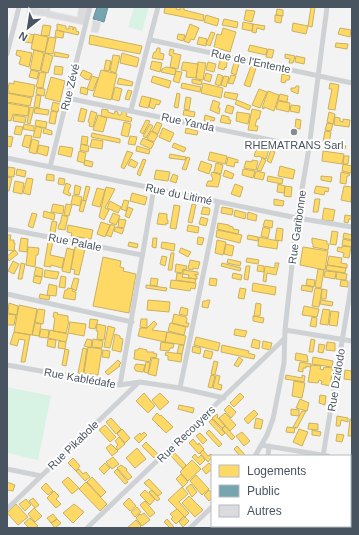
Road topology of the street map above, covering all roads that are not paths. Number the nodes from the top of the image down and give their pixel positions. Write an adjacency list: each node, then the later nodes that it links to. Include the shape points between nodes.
1 (19, 7): 6 (street)
2 (90, 7): 9 (street, Rue Zévé)
3 (158, 7): 5 (street)
4 (327, 7): 7 (street, Rue Garibonne)
5 (150, 40): 7 (street, Rue de l'Entente); 10 (street)
6 (7, 54)
7 (318, 76): 8 (street, Rue de l'Entente); 11 (street, Rue Garibonne)
8 (352, 82)
9 (67, 98): 10 (street, Rue Yanda); 13 (street, Rue Zévé)
10 (131, 110): 11 (street, Rue Yanda)
11 (309, 148): 16 (street, Rue Garibonne)
12 (7, 158): 13 (street, Rue du Litimé)
13 (50, 167): 14 (street, Rue du Litimé)
14 (154, 188): 15 (street, Rue du Litimé); 19 (street)
15 (218, 202): 16 (street, Rue du Litimé); 30 (street)
16 (297, 218): 17 (street, Rue du Litimé); 23 (street, Rue Garibonne)
17 (352, 227)
18 (7, 229): 19 (street, Rue Palale)
19 (142, 255): 22 (street)
20 (352, 281): 25 (street, Rue Dzidodo)
21 (7, 294): 22 (street)
22 (132, 322): 29 (street)
23 (285, 330): 24 (street, Rue Garibonne); 25 (street)
24 (284, 339): 31 (street, Rue Recouyers); 32 (street, Rue Garibonne, via 284,363 273,419)
25 (342, 340): 26 (street); 37 (street, Rue Dzidodo)
26 (352, 341)
27 (7, 365): 29 (street, Rue Kablédafe)
28 (140, 382): 29 (street, Rue Kablédafe); 30 (street, Rue Kablédafe); 39 (street, Rue Pikabole)
29 (120, 385)
30 (180, 388): 31 (street, Rue Kablédafe)
31 (224, 398): 42 (street, Rue Recouyers)
32 (261, 445): 33 (street); 34 (street, Rue Garibonne)
33 (269, 446): 35 (street); 36 (street)
34 (255, 455)
35 (268, 455)
36 (319, 455)
37 (325, 455)
38 (7, 469): 39 (street)
39 (41, 476): 41 (street, Rue Pikabole)
40 (211, 508): 43 (street)
41 (7, 509)
42 (87, 528)
43 (190, 528)

